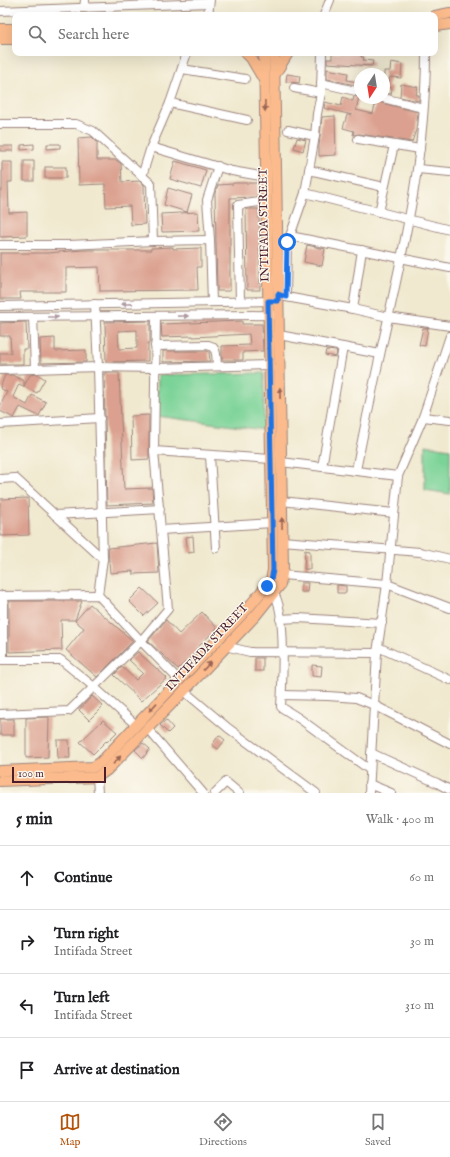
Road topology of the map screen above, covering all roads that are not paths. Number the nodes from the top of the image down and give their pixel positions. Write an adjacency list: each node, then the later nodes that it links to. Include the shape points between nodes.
1 (330, 0): 6 (street)
2 (210, 2): 3 (street); 5 (street)
3 (81, 8): 4 (street)
4 (0, 11)
5 (208, 12)
6 (325, 12)
7 (450, 13): 8 (main road)
8 (438, 15)
9 (0, 29): 10 (main road)
10 (12, 29)
11 (0, 39): 12 (main road)
12 (12, 39)
13 (186, 56): 20 (street)
14 (248, 56): 23 (main road)
15 (264, 56): 23 (main road, INTIFADA STREET)
16 (274, 56): 21 (main road, INTIFADA STREET)
17 (286, 56): 21 (main road)
18 (322, 56): 24 (street)
19 (426, 56): 30 (street)
20 (182, 69): 22 (street); 29 (street)
21 (275, 74): 58 (main road, INTIFADA STREET)
22 (245, 79)
23 (264, 80): 44 (main road, INTIFADA STREET, one-way to 44)
24 (322, 83): 26 (street); 27 (street)
25 (294, 88): 27 (street)
26 (354, 91)
27 (321, 93): 34 (street)
28 (390, 100): 30 (street)
29 (170, 103): 31 (street); 37 (street)
30 (423, 108): 38 (street)
31 (246, 120)
32 (0, 124): 43 (street, via 76,124 93,131)
33 (288, 130): 34 (street)
34 (315, 136): 41 (street)
35 (358, 139): 36 (street)
36 (394, 145): 38 (street); 45 (street)
37 (151, 147): 39 (street); 43 (street)
38 (420, 149): 40 (street)
39 (218, 166): 44 (street); 52 (street, via 207,200)
40 (418, 169): 42 (street); 49 (street)
41 (309, 170): 45 (street); 46 (street)
42 (450, 172)
43 (142, 176): 53 (street, via 151,184)
44 (266, 177): 47 (main road, INTIFADA STREET)
45 (384, 187): 48 (street)
46 (305, 193): 48 (street); 51 (street)
47 (266, 201): 58 (main road, INTIFADA STREET); 59 (street, via 238,205)
48 (379, 212): 49 (street)
49 (409, 220): 50 (street); 56 (street)
50 (450, 230)
51 (290, 236): 55 (street); 58 (street)
52 (210, 240): 53 (street); 60 (street)
53 (153, 241): 54 (street)
54 (0, 245)
55 (362, 250): 56 (street); 63 (street)
56 (401, 258): 57 (street); 69 (street)
57 (450, 268)
58 (277, 298): 59 (street); 63 (street); 64 (main road, INTIFADA STREET)
59 (240, 301): 60 (street)
60 (212, 302): 61 (street, one-way to 61)
61 (95, 304): 62 (street); 65 (street)
62 (0, 306)
63 (353, 309): 69 (street)
64 (273, 315): 66 (street, one-way to 64); 71 (main road, INTIFADA STREET); 76 (main road, INTIFADA STREET)
65 (96, 316): 66 (street); 68 (street, one-way to 65); 78 (street)
66 (156, 316): 73 (street)
67 (0, 317): 68 (street)
68 (33, 317): 79 (street)
69 (388, 318): 70 (street); 75 (street)
70 (450, 326)
71 (279, 335): 74 (street); 88 (main road, INTIFADA STREET, one-way to 71)
72 (450, 336): 82 (street)
73 (156, 346): 77 (street, via 213,346); 80 (street)
74 (343, 347): 75 (street); 89 (street)
75 (380, 354): 90 (street)
76 (269, 365): 77 (street); 88 (main road, INTIFADA STREET)
77 (217, 366): 80 (street)
78 (98, 367): 79 (street); 80 (street); 83 (street)
79 (35, 368): 81 (street)
80 (155, 368): 86 (street)
81 (0, 370)
82 (423, 416): 84 (street); 91 (street)
83 (100, 418): 85 (street); 95 (street)
84 (450, 420)
85 (0, 424)
86 (154, 451): 87 (street); 94 (street)
87 (210, 456): 88 (street); 99 (street)
88 (276, 461): 89 (street); 93 (main road, INTIFADA STREET); 98 (main road, INTIFADA STREET)
89 (322, 467): 90 (street)
90 (356, 470): 91 (street)
91 (398, 476): 96 (street)
92 (0, 479): 97 (street, via 15,478)
93 (281, 501): 96 (street); 101 (main road, INTIFADA STREET, one-way to 93)
94 (160, 509): 95 (street); 100 (street)
95 (102, 512): 97 (street); 104 (street)
96 (394, 513): 103 (street)
97 (55, 515): 104 (street)
98 (272, 523): 99 (street); 106 (main road, INTIFADA STREET)
99 (214, 527): 100 (street); 102 (street)
100 (162, 530): 114 (street, via 168,609)
101 (282, 541): 103 (street); 106 (main road, INTIFADA STREET)
102 (216, 548)
103 (390, 550): 105 (street, via 420,552); 107 (street)
104 (103, 559): 109 (street)
105 (450, 559)
106 (279, 570): 107 (street); 108 (main road, INTIFADA STREET, via 271,580)
107 (387, 584): 111 (street); 113 (street)
108 (271, 590): 112 (street, via 279,607); 115 (main road, INTIFADA STREET); 119 (main road, INTIFADA STREET, via 248,608)
109 (98, 595): 110 (street); 114 (street)
110 (1, 596): 118 (street)
111 (450, 608)
112 (280, 619): 113 (street); 117 (street)
113 (382, 623): 116 (street)
114 (141, 641): 119 (street); 121 (street)
115 (226, 646): 117 (street, via 250,652); 122 (main road, INTIFADA STREET, one-way to 115)
116 (378, 650): 117 (street); 120 (street); 124 (street)
117 (284, 652): 123 (street)
118 (1, 660): 121 (street, via 61,660)
119 (179, 680): 126 (main road, INTIFADA STREET, one-way to 126)
120 (450, 680)
121 (94, 687): 125 (street, via 69,711); 126 (street)
122 (184, 691): 127 (main road, INTIFADA STREET); 140 (street, via 228,728)
123 (282, 695): 124 (street, via 356,698); 130 (street, via 282,707)
124 (374, 705): 128 (street); 129 (street)
125 (0, 714)
126 (136, 725): 131 (main road, INTIFADA STREET, via 94,767)
127 (147, 728): 132 (main road, INTIFADA STREET, one-way to 127); 137 (street)
128 (450, 744)
129 (371, 753): 130 (street); 135 (street)
130 (370, 770): 134 (street)
131 (0, 771)
132 (97, 777): 133 (main road); 136 (street)
133 (0, 781)
134 (369, 784): 141 (street); 142 (street)
135 (450, 790)
136 (98, 793)
137 (203, 793)
138 (215, 793): 139 (street, via 226,782)
139 (239, 793)
140 (316, 793)
141 (369, 793)
142 (391, 793)

